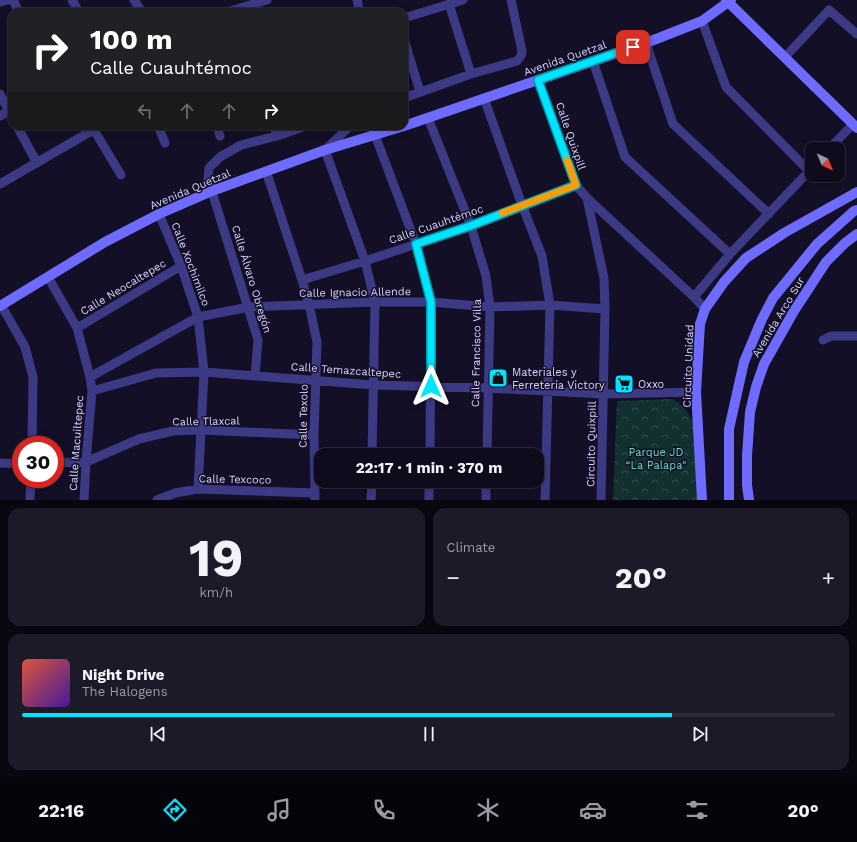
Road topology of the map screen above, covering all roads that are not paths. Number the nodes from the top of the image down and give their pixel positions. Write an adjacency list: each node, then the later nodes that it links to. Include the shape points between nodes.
1 (8, 0): 7 (street)
2 (267, 0): 9 (street)
3 (463, 0): 8 (street)
4 (511, 0): 17 (street, via 521,56 517,61)
5 (741, 0): 6 (street)
6 (729, 1): 11 (street, Avenida Quetzal); 15 (street)
7 (0, 2)
8 (449, 4): 10 (street); 17 (street)
9 (240, 8)
10 (408, 17)
11 (702, 21): 13 (street, Avenida Quetzal); 43 (street, via 726,87)
12 (857, 34): 15 (street, via 829,10)
13 (646, 43): 16 (street, Avenida Quetzal); 55 (street, via 673,124)
14 (408, 52): 19 (street)
15 (786, 57): 26 (street)
16 (593, 61): 18 (street, Avenida Quetzal); 59 (street, via 625,157)
17 (471, 74): 19 (street)
18 (538, 80): 22 (street, Avenida Quetzal); 48 (street, Calle Quixpill)
19 (420, 92): 21 (street)
20 (0, 94): 23 (street)
21 (408, 96)
22 (484, 98): 24 (street, Avenida Quetzal); 52 (street)
23 (8, 107)
24 (428, 118): 25 (street, Avenida Quetzal); 56 (street, Calle Francisco Villa)
25 (408, 125)
26 (855, 126): 39 (street)
27 (19, 130): 42 (street)
28 (94, 130): 42 (street)
29 (98, 130): 45 (street)
30 (160, 130): 40 (street)
31 (218, 130): 37 (street)
32 (275, 130): 38 (street)
33 (294, 130): 38 (street)
34 (346, 130): 41 (street)
35 (391, 130): 36 (street, Avenida Quetzal)
36 (375, 135): 41 (street, Avenida Quetzal); 58 (street)
37 (220, 136)
38 (277, 136): 49 (street, Calle Álvaro Obregón, via 241,145 220,157 209,168 208,179)
39 (837, 142)
40 (165, 143)
41 (324, 150): 44 (street, Avenida Quetzal); 60 (street)
42 (37, 163): 47 (street)
43 (805, 165)
44 (266, 172): 49 (street, Avenida Quetzal); 63 (street, Calle Texolo)
45 (120, 175)
46 (805, 175): 55 (street)
47 (0, 184)
48 (576, 185): 51 (street, Calle Quixpill); 52 (street, Calle Cuauhtémoc)
49 (212, 191): 54 (street, Avenida Quetzal); 70 (street, Calle Álvaro Obregón)
50 (857, 192): 72 (street, Circuito Unidad, via 784,233 746,258 724,282)
51 (587, 198): 64 (street, Calle Quixpill); 73 (street, Circuito Quixpill, via 604,278)
52 (522, 205): 56 (street, Calle Cuauhtémoc); 68 (street, via 542,256)
53 (857, 210): 114 (street, Avenida Arco Sur, via 817,244 773,298 762,319 744,362 729,429)
54 (159, 214): 61 (street, Calle Xochimilco); 62 (street, Avenida Quetzal, via 105,242)
55 (768, 214): 59 (street)
56 (470, 226): 58 (street, Calle Cuauhtémoc); 71 (street, Calle Francisco Villa, via 486,276)
57 (857, 234): 115 (street, Avenida Arco Sur, via 826,262 764,364 750,412 747,456)
58 (416, 244): 60 (street, Calle Cuauhtémoc); 66 (street)
59 (730, 254): 64 (street)
60 (365, 261): 63 (street, Calle Cuauhtémoc); 65 (street)
61 (181, 266): 74 (street, Calle Xochimilco); 75 (street, Calle Neocaltepec)
62 (48, 277): 69 (street, Avenida Quetzal); 75 (street, Calle Macuiltepec)
63 (302, 280): 67 (street, Calle Texolo)
64 (694, 297): 72 (street, Calle Quixpill)
65 (374, 302): 66 (street, Calle Ignacio Allende); 67 (street, Calle Ignacio Allende); 82 (street)
66 (431, 302): 71 (street, Calle Ignacio Allende); 83 (street)
67 (309, 304): 70 (street, Calle Ignacio Allende); 81 (street, Calle Texolo, via 317,342)
68 (550, 305): 71 (street, Calle Ignacio Allende); 73 (street, Calle Ignacio Allende); 86 (street)
69 (0, 306): 91 (street, via 25,347 33,377)
70 (249, 307): 74 (street); 79 (street, Calle Álvaro Obregón, via 258,340)
71 (490, 307): 84 (street, Calle Francisco Villa)
72 (705, 309): 87 (street, Circuito Unidad, via 700,324)
73 (605, 310): 88 (street, Circuito Quixpill)
74 (198, 317): 78 (street, Calle Xochimilco); 80 (street)
75 (76, 328): 80 (street, Calle Macuiltepec)
76 (857, 336): 77 (street, via 831,336)
77 (823, 340)
78 (204, 372): 79 (street, Calle Temazcaltepec); 85 (street, Calle Temazcaltepec, via 156,373); 89 (street, Calle Xochimilco)
79 (255, 376): 81 (street, Calle Temazcaltepec)
80 (90, 377): 85 (street, Calle Macuiltepec)
81 (315, 380): 82 (street, Calle Temazcaltepec); 90 (street, Calle Texolo)
82 (374, 386): 83 (street, Calle Temazcaltepec); 92 (street)
83 (431, 386): 84 (street, Calle Temazcaltepec); 93 (street)
84 (488, 388): 86 (street, Calle Temazcaltepec); 94 (street, Calle Francisco Villa)
85 (92, 391): 95 (street, Calle Macuiltepec)
86 (547, 392): 88 (street, Calle Temazcaltepec); 111 (street)
87 (696, 392): 88 (street, Calle Temazcaltepec); 113 (street, Circuito Unidad)
88 (604, 394): 112 (street, Circuito Quixpill)
89 (201, 430): 90 (street, Calle Tlaxcal); 95 (street, Calle Tlaxcal, via 173,431 139,439); 103 (street, Calle Xochimilco)
90 (314, 435): 104 (street, Calle Texolo)
91 (32, 436)
92 (372, 448)
93 (430, 448)
94 (487, 448)
95 (86, 462): 97 (street, Calle Tlaxcal); 106 (street, Calle Macuiltepec)
96 (0, 463): 98 (street)
97 (64, 463)
98 (12, 464)
99 (31, 488): 105 (street)
100 (372, 488): 108 (street)
101 (429, 488): 109 (street)
102 (486, 488): 110 (street)
103 (198, 489): 104 (street, Calle Texcoco); 107 (street, Calle Texcoco, via 175,493)
104 (315, 496)
105 (30, 500)
106 (84, 500)
107 (157, 500)
108 (372, 500)
109 (429, 500)
110 (486, 500)
111 (545, 500)
112 (601, 500)
113 (702, 500)
114 (729, 500)
115 (749, 500)

